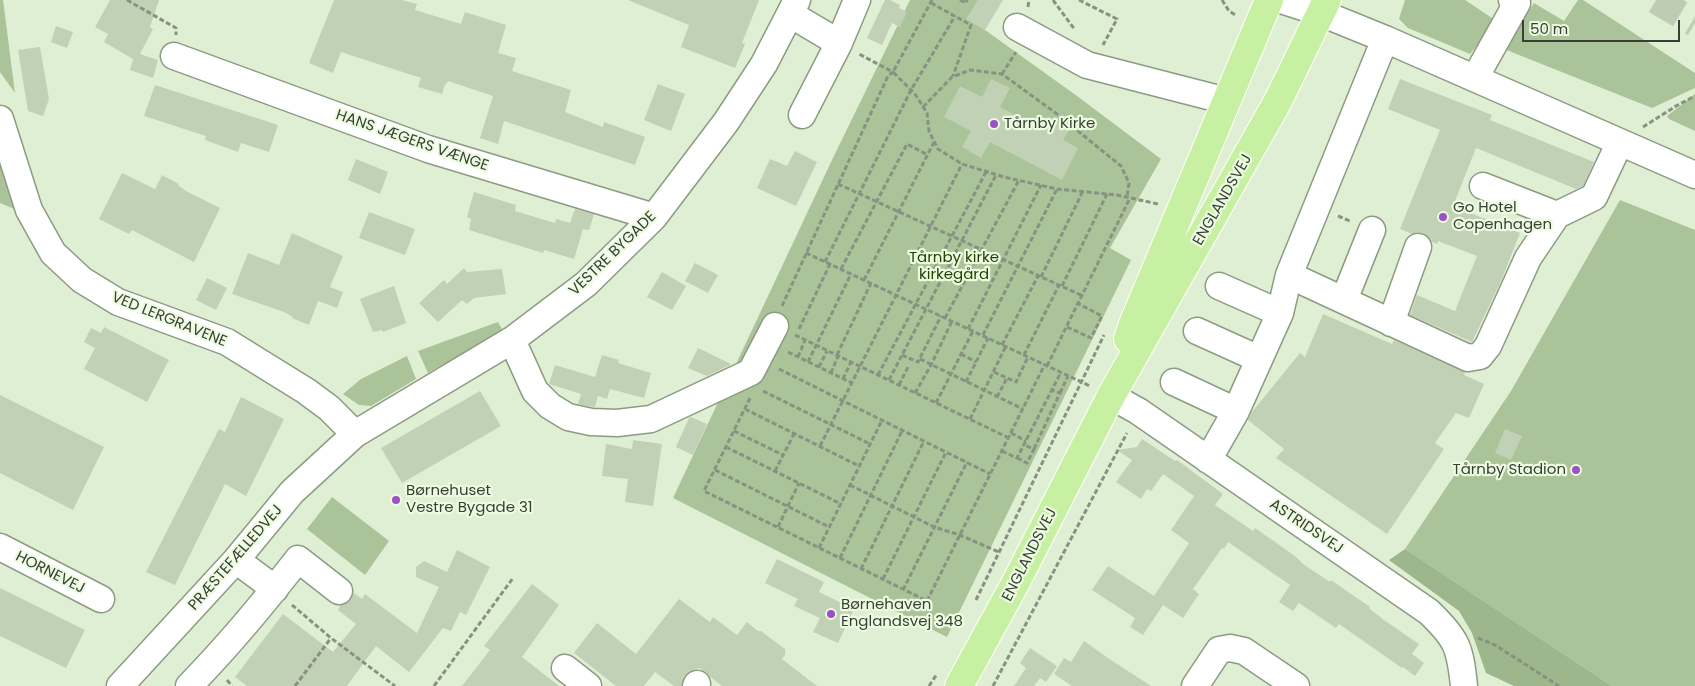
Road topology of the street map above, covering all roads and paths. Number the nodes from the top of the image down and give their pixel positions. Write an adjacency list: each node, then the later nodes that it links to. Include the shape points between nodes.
1 (127, 0): 18 (path, via 176,28)
2 (857, 0): 17 (street)
3 (960, 0): 4 (path, via 966,3)
4 (967, 0)
5 (1080, 0): 19 (path, via 1117,20 1095,60)
6 (1222, 0): 14 (path, via 1229,11)
7 (1269, 0): 25 (main road, ENGLANDSVEJ)
8 (1281, 0): 12 (street)
9 (1512, 0): 22 (street, via 1517,3)
10 (931, 1): 13 (path); 20 (path)
11 (794, 7): 17 (street); 49 (street, VESTRE BYGADE, via 764,64 716,138)
12 (1324, 7): 16 (street); 130 (main road, ENGLANDSVEJ, via 1278,101)
13 (955, 16): 21 (path, via 971,25); 23 (path)
14 (1240, 18)
15 (1018, 27): 19 (street, via 1087,65)
16 (1385, 39): 22 (street); 63 (street)
17 (839, 43): 20 (path); 27 (street)
18 (174, 56): 49 (street, HANS JÆGERS VÆNGE, via 428,148)
19 (1101, 69): 25 (street)
20 (893, 72): 23 (path); 37 (path, via 888,76)
21 (952, 77): 26 (path); 44 (path, via 970,70 1002,74 1121,166 1129,183)
22 (1474, 78): 30 (street)
23 (912, 90): 26 (path); 42 (path)
24 (1695, 96): 30 (path)
25 (1227, 100): 46 (main road, ENGLANDSVEJ)
26 (923, 107): 29 (path)
27 (802, 115)
28 (0, 119): 143 (street, VED LERGRAVENE, via 29,210 53,253 82,280 118,302 227,342 322,402)
29 (934, 142): 31 (path); 32 (path, via 938,149)
30 (1620, 142): 35 (street); 48 (street, via 1594,197)
31 (928, 155): 45 (path, via 907,144); 47 (path)
32 (962, 164): 33 (path); 50 (path)
33 (986, 172): 34 (path); 52 (path)
34 (996, 175): 36 (path); 53 (path)
35 (1695, 175)
36 (1019, 180): 38 (path); 55 (path)
37 (838, 184): 42 (path); 56 (path)
38 (1041, 185): 40 (path); 57 (path)
39 (1483, 186): 48 (street)
40 (1057, 189): 41 (path); 60 (path)
41 (1082, 193): 43 (path); 64 (path)
42 (860, 194): 45 (path); 58 (path)
43 (1107, 194): 44 (path); 67 (path)
44 (1129, 198): 46 (path); 70 (path)
45 (877, 202): 47 (path); 61 (path)
46 (1180, 211): 130 (main road, ENGLANDSVEJ, via 1133,324)
47 (899, 212): 50 (path); 65 (path)
48 (1557, 215): 78 (street, via 1528,258 1488,346 1480,356 1468,358)
49 (654, 217): 87 (street, VESTRE BYGADE, via 586,284)
50 (931, 226): 52 (path); 69 (path)
51 (1372, 230): 71 (street)
52 (952, 236): 53 (path); 72 (path)
53 (962, 241): 55 (path); 74 (path)
54 (1418, 248): 78 (street)
55 (982, 250): 57 (path); 76 (path)
56 (806, 253): 58 (path); 85 (path, via 783,302)
57 (1004, 260): 60 (path); 81 (path)
58 (825, 262): 59 (path)
59 (830, 264): 61 (path); 85 (path)
60 (1017, 266): 64 (path); 84 (path)
61 (841, 269): 62 (path)
62 (851, 274): 65 (path); 89 (path)
63 (1289, 275): 71 (street); 75 (street)
64 (1040, 276): 67 (path); 90 (path)
65 (864, 280): 66 (path)
66 (871, 283): 69 (path); 96 (path)
67 (1060, 286): 70 (path); 95 (path)
68 (1219, 286): 75 (street)
69 (896, 295): 72 (path); 107 (path)
70 (1083, 296): 73 (path)
71 (1344, 300): 78 (street)
72 (916, 304): 74 (path); 113 (path)
73 (1079, 304): 79 (path); 79 (path, via 1102,316 1091,338)
74 (926, 309): 76 (path); 94 (path)
75 (1280, 313): 100 (street)
76 (943, 317): 77 (path); 99 (path)
77 (952, 321): 81 (path); 105 (path)
78 (1391, 323)
79 (1067, 327): 106 (path)
80 (1107, 328): 120 (path)
81 (968, 329): 82 (path)
82 (973, 331): 84 (path); 93 (path)
83 (1197, 331): 100 (street)
84 (983, 336): 86 (path)
85 (785, 337): 87 (street, via 751,372 651,419 617,423 568,417 550,406 535,391); 88 (path); 97 (path)
86 (988, 338): 90 (path); 103 (path)
87 (512, 340): 143 (street, VESTRE BYGADE)
88 (806, 340): 89 (path); 97 (path)
89 (816, 345): 92 (path); 101 (path)
90 (1002, 345): 91 (path)
91 (1006, 346): 95 (path); 110 (path)
92 (827, 350): 96 (path); 108 (path)
93 (961, 354): 103 (path); 114 (path)
94 (902, 355): 99 (path, via 918,362); 118 (path)
95 (1024, 355): 98 (path)
96 (838, 356): 102 (path); 112 (path)
97 (798, 357): 101 (path)
98 (1028, 357): 106 (path); 116 (path, via 1016,382)
99 (920, 358): 105 (path)
100 (1259, 359): 136 (street)
101 (808, 362): 108 (path)
102 (851, 362): 107 (path); 117 (path)
103 (976, 362): 119 (path)
104 (909, 365): 123 (path)
105 (931, 365): 114 (path); 127 (path)
106 (1046, 365): 111 (path); 135 (path)
107 (860, 366): 113 (path); 122 (path)
108 (819, 367): 112 (path)
109 (776, 368): 132 (path)
110 (994, 372): 116 (path); 126 (path)
111 (1061, 372): 115 (path); 125 (path)
112 (831, 373): 117 (path)
113 (878, 375): 118 (path)
114 (951, 375): 119 (path); 133 (path)
115 (1068, 376): 120 (path); 129 (path)
116 (1007, 378): 131 (path)
117 (843, 379): 122 (path)
118 (889, 380): 123 (path)
119 (966, 382): 126 (path)
120 (1081, 382): 130 (path); 175 (path)
121 (1174, 382): 136 (street)
122 (852, 383): 132 (path)
123 (899, 385): 127 (path)
124 (756, 387): 139 (path)
125 (1052, 390): 129 (path); 147 (path)
126 (984, 391): 131 (path); 137 (path)
127 (915, 393): 133 (path)
128 (752, 394): 134 (path)
129 (1060, 394): 151 (path)
130 (1111, 396): 156 (street, ASTRIDSVEJ); 189 (main road, ENGLANDSVEJ, via 1016,582)
131 (997, 397): 135 (path)
132 (843, 401): 138 (path); 139 (path)
133 (936, 403): 137 (path)
134 (745, 409): 140 (path); 144 (path)
135 (1023, 409): 142 (path)
136 (1236, 411): 156 (street)
137 (970, 419): 145 (path)
138 (882, 420): 141 (path); 148 (path)
139 (831, 424): 148 (path); 149 (path)
140 (734, 431): 150 (path); 154 (path)
141 (902, 431): 146 (path); 164 (path)
142 (1011, 433): 145 (path); 147 (path)
143 (355, 434): 177 (street, PRÆSTEFÆLLEDVEJ, via 292,492)
144 (795, 434): 149 (path); 154 (path)
145 (1009, 438): 152 (path)
146 (924, 441): 153 (path); 167 (path)
147 (1025, 443): 151 (path); 155 (path)
148 (870, 444): 158 (path)
149 (820, 446): 158 (path)
150 (726, 447): 159 (path); 160 (path)
151 (1034, 449): 155 (path, via 1027,463)
152 (1002, 451): 155 (path); 161 (path)
153 (946, 452): 157 (path); 168 (path)
154 (783, 454): 160 (path)
155 (1017, 458)
156 (1208, 460): 186 (street, ASTRIDSVEJ, via 1429,612)
157 (967, 462): 161 (path); 171 (path)
158 (860, 466): 163 (path)
159 (715, 470): 166 (path); 169 (path, via 704,491)
160 (775, 471): 162 (path)
161 (990, 474): 172 (path)
162 (799, 483): 165 (path); 166 (path)
163 (850, 485): 164 (path); 165 (path)
164 (870, 496): 167 (path); 176 (path)
165 (840, 504): 170 (path)
166 (788, 506): 169 (path); 170 (path)
167 (892, 506): 168 (path); 178 (path)
168 (914, 517): 171 (path); 180 (path)
169 (778, 527): 174 (path)
170 (829, 527): 174 (path)
171 (934, 527): 172 (path); 182 (path)
172 (960, 535): 175 (path); 182 (path, via 927,602)
173 (0, 547): 184 (street, HORNEVEJ)
174 (819, 548): 176 (path)
175 (999, 552): 185 (path)
176 (840, 558): 178 (path)
177 (236, 560): 181 (street); 190 (street, PRÆSTEFÆLLEDVEJ)
178 (861, 569): 180 (path)
179 (513, 578): 194 (path)
180 (883, 579): 182 (path)
181 (275, 589): 183 (street, via 298,559); 187 (path); 191 (street)
182 (903, 590)
183 (339, 591)
184 (101, 598)
185 (974, 604)
186 (1448, 630): 199 (street, ASTRIDSVEJ, via 1458,647); 200 (path, via 1484,639)
187 (331, 638): 192 (path); 193 (path)
188 (565, 668): 195 (street)
189 (949, 678): 196 (path)
190 (120, 686)
191 (189, 686)
192 (295, 686)
193 (395, 686)
194 (434, 686)
195 (588, 686)
196 (929, 686)
197 (1195, 686): 198 (street, via 1218,650 1230,648 1244,651)
198 (1296, 686)
199 (1464, 686)
200 (1559, 686)

